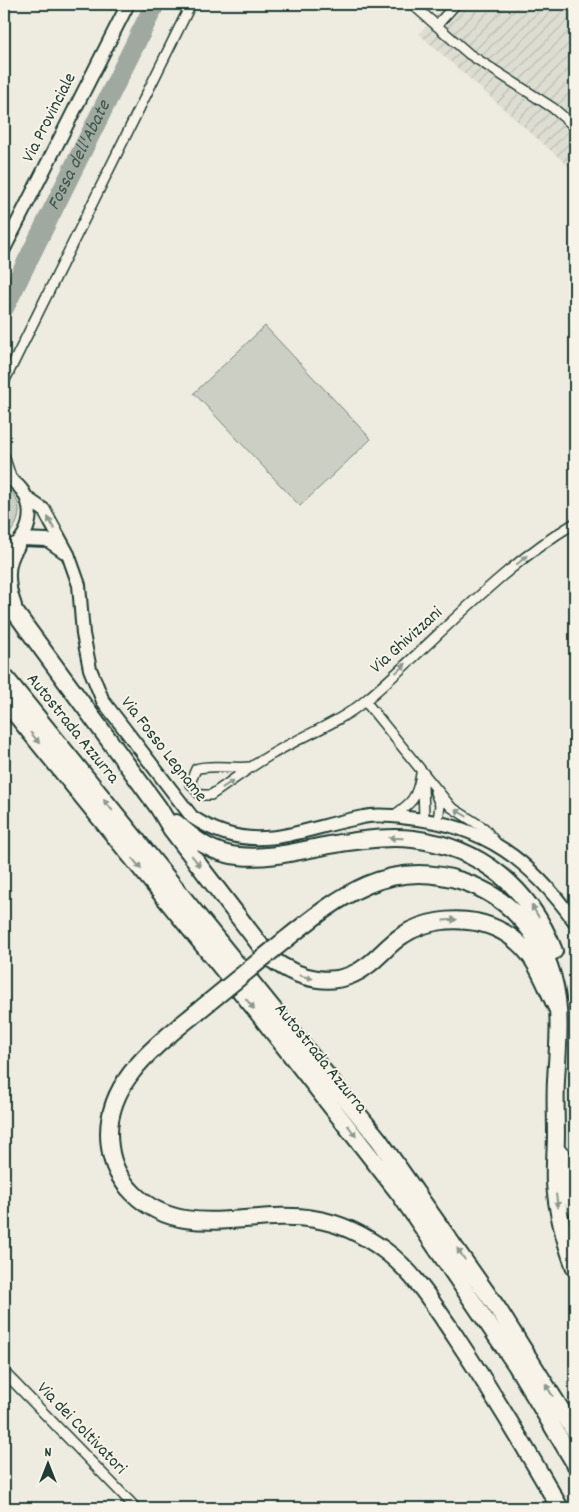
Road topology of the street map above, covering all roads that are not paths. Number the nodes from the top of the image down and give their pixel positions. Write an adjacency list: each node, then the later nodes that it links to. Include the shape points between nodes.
1 (128, 4): 7 (street, Via Provinciale)
2 (191, 4): 8 (street)
3 (412, 4): 5 (street)
4 (456, 4): 5 (street)
5 (437, 25): 6 (street, via 468,54 553,108)
6 (575, 126)
7 (4, 249)
8 (4, 382)
9 (4, 456): 10 (street)
10 (8, 478): 11 (street, Via Fosso Legname, via 21,488)
11 (28, 499): 13 (street, via 30,519); 14 (street, Via Fosso Legname, one-way to 11, via 44,510)
12 (575, 523): 19 (street, Via Ghivizzani, one-way to 12, via 499,579 542,543)
13 (14, 546): 14 (street, via 47,540); 16 (highway, via 9,556 7,590)
14 (68, 554): 23 (street, Via Fosso Legname, via 79,585 90,669 103,701 192,817 210,829 254,840 365,816)
15 (4, 597): 16 (highway)
16 (18, 618): 22 (highway)
17 (4, 676): 34 (highway, Autostrada Azzurra, one-way to 17, via 498,1309 379,1140)
18 (4, 700): 35 (highway, Autostrada Azzurra, one-way to 35, via 255,1009 399,1193 516,1365)
19 (365, 701): 20 (street, Via Ghivizzani, via 334,722); 21 (street)
20 (250, 768): 20 (street, Via Ghivizzani, one-way to 20, via 204,766 196,769 190,782 200,795 210,795)
21 (423, 775): 23 (street, via 412,802); 24 (street); 25 (street, via 440,805); 26 (street, one-way to 21, via 484,828 451,807)
22 (158, 807): 28 (highway, one-way to 22, via 558,965 551,942 535,911 505,878 464,853 429,842 391,838 271,855 239,856 203,844); 29 (highway, one-way to 29, via 270,958 297,975 324,980 349,976 369,965 414,928 440,921 466,920 494,928 519,943 532,958)
23 (393, 816): 24 (street, Via Fosso Legname)
24 (424, 819): 25 (street, Via Fosso Legname)
25 (438, 821): 26 (street, Via Fosso Legname)
26 (497, 844): 27 (street, Via Fosso Legname, via 535,874)
27 (575, 922)
28 (556, 990): 29 (highway); 37 (highway, bridge, via 547,959 530,928 518,914 484,890 440,876 400,875 361,886 338,899 285,940 139,1064 115,1098 109,1116 109,1146 126,1186 152,1208 180,1220 313,1218 350,1230 383,1249 411,1275 434,1305 484,1380)
29 (558, 1010): 30 (highway)
30 (556, 1135): 31 (highway); 32 (highway, one-way to 32, via 554,1171 557,1199)
31 (575, 1208)
32 (575, 1268)
33 (4, 1372): 36 (street, Via dei Coltivatori)
34 (575, 1432)
35 (575, 1464)
36 (136, 1508)
37 (560, 1508)

